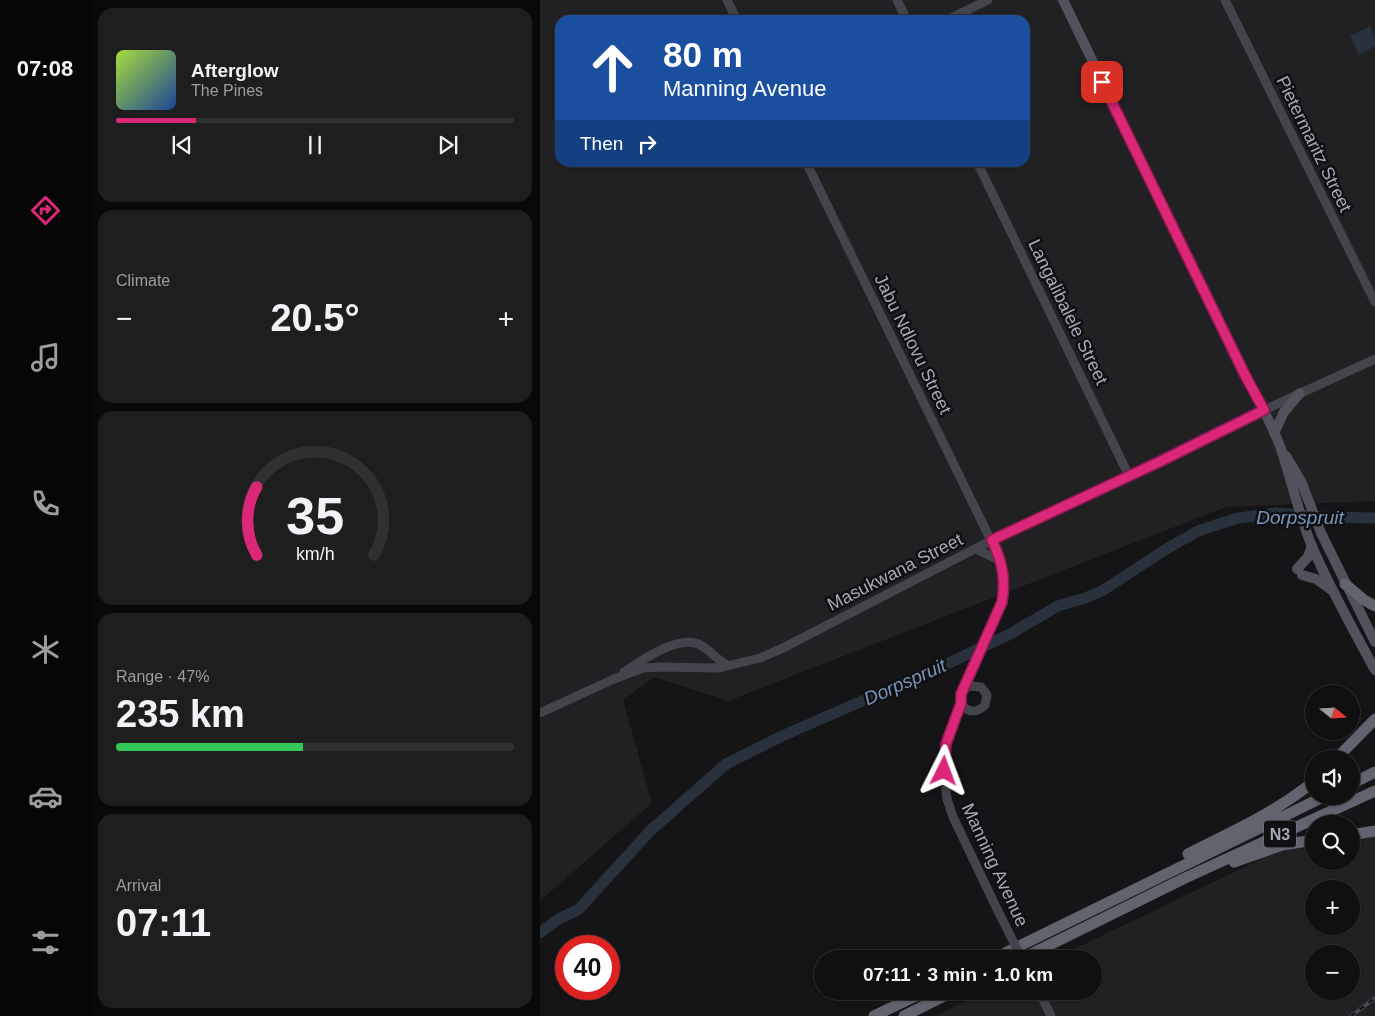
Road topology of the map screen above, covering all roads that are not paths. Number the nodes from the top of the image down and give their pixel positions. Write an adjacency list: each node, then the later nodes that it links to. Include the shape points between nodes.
1 (727, 0): 6 (street)
2 (896, 0): 7 (street)
3 (988, 0): 8 (street)
4 (1063, 0): 14 (main road)
5 (1225, 0): 11 (street, Pietermaritz Street)
6 (734, 15)
7 (904, 15)
8 (957, 15)
9 (808, 167): 19 (street, Jabu Ndlovu Street)
10 (980, 167): 17 (street, Langalibalele Street)
11 (1375, 302)
12 (1375, 359): 13 (street, Masukwana Street)
13 (1300, 393): 14 (street, Masukwana Street); 15 (main road, via 1284,412)
14 (1264, 410): 15 (main road); 17 (street, Masukwana Street)
15 (1274, 433): 16 (main road)
16 (1280, 447): 20 (main road); 23 (main road, via 1301,481)
17 (1129, 476): 18 (street, Masukwana Street)
18 (1006, 534): 19 (street, Masukwana Street); 22 (street)
19 (992, 540): 21 (street, Masukwana Street); 22 (street)
20 (1312, 545): 24 (main road); 24 (main road, via 1299,572)
21 (976, 549): 22 (street); 28 (street, Masukwana Street, via 783,648)
22 (1000, 558): 27 (street, via 1004,589 998,613)
23 (1345, 584): 25 (highway); 26 (main road)
24 (1334, 591): 29 (main road)
25 (1375, 606)
26 (1375, 642)
27 (975, 662): 31 (street); 32 (street)
28 (727, 665): 30 (street, Masukwana Street, via 643,668); 30 (street, via 702,646 688,641 636,664)
29 (1375, 670)
30 (614, 679): 35 (street)
31 (981, 687): 32 (street, via 969,686); 34 (street, via 986,695 986,705)
32 (963, 690): 33 (street)
33 (961, 703): 34 (street); 38 (street, Manning Avenue)
34 (972, 712): 38 (street)
35 (540, 713)
36 (1375, 719): 39 (highway)
37 (1375, 724): 40 (highway)
38 (953, 725): 54 (street, Manning Avenue, bridge, via 944,758 947,799)
39 (1360, 734)
40 (1360, 735)
41 (1354, 740): 42 (highway)
42 (1345, 750)
43 (1375, 772): 44 (highway)
44 (1360, 780)
45 (1305, 788): 52 (highway, via 1176,861)
46 (1375, 791): 51 (highway, N3)
47 (1306, 805): 52 (highway, N3)
48 (1375, 831): 49 (highway)
49 (1360, 833)
50 (1305, 841): 51 (highway, via 1282,845)
51 (1185, 878): 55 (highway, N3)
52 (1150, 881): 53 (highway, N3)
53 (1011, 950)
54 (1017, 950)
55 (1039, 950)
56 (907, 1000): 59 (highway)
57 (936, 1000): 60 (highway)
58 (1043, 1000): 61 (street)
59 (874, 1016)
60 (904, 1016)
61 (1051, 1016)

